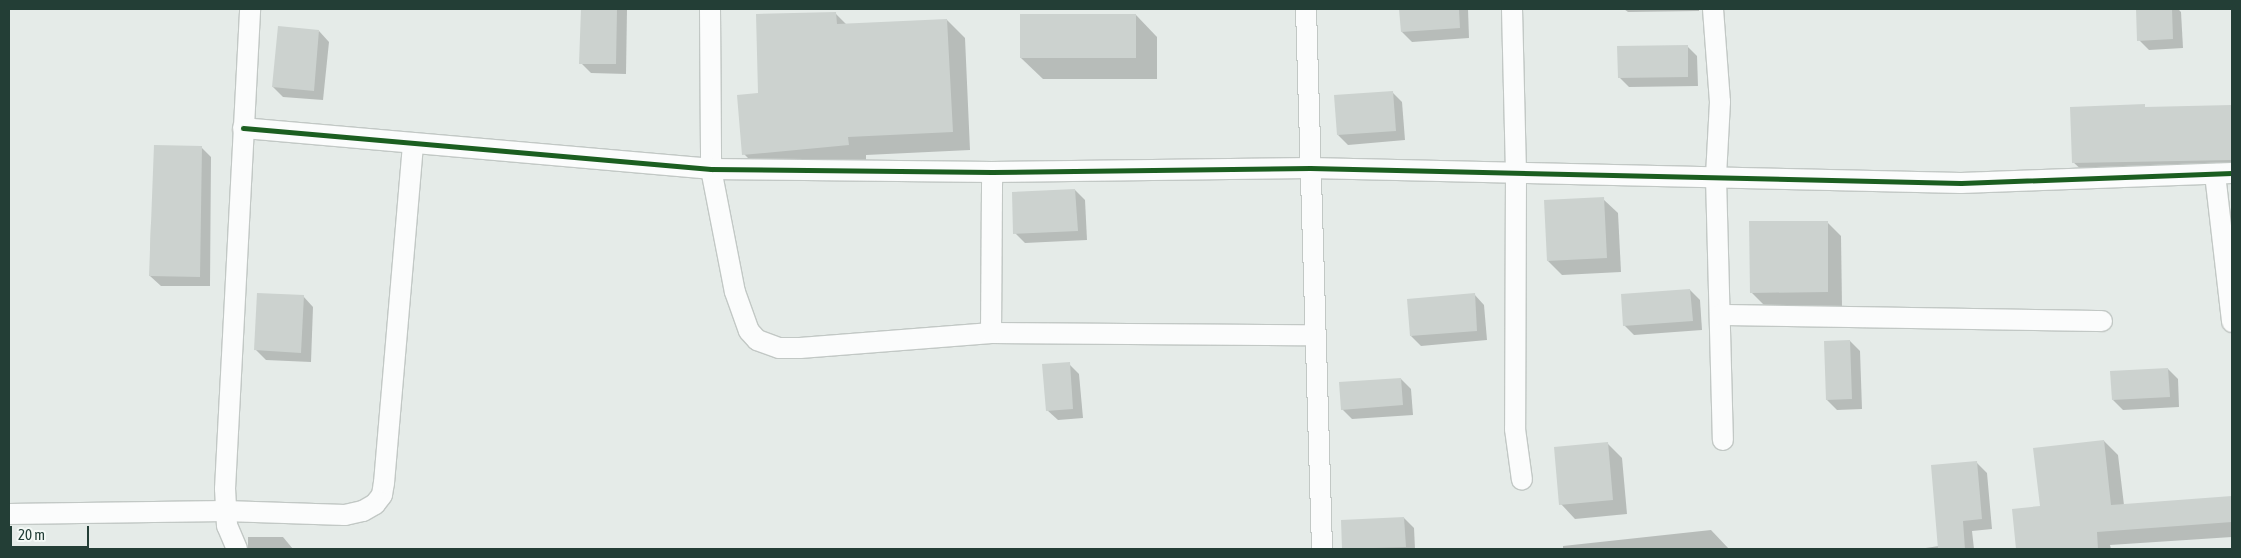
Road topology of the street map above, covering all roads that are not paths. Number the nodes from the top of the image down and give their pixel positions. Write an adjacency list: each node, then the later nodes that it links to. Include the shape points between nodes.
1 (250, 9): 6 (street)
2 (710, 9): 9 (street)
3 (1306, 9): 8 (street)
4 (1512, 9): 11 (street)
5 (1713, 9): 13 (street, via 1720,102)
6 (243, 128): 7 (street); 21 (street)
7 (412, 143): 9 (street); 21 (street, via 382,495 363,512 345,515)
8 (1310, 168): 10 (street); 11 (street); 18 (street)
9 (711, 169): 10 (street); 17 (street, via 735,292 749,330 757,340 779,348 800,348)
10 (992, 172): 17 (street)
11 (1516, 173): 13 (street); 20 (street, via 1514,429)
12 (2224, 173): 13 (street, via 1960,183); 16 (street)
13 (1716, 177): 14 (street)
14 (1720, 315): 15 (street); 19 (street)
15 (2102, 321)
16 (2232, 322)
17 (991, 332): 18 (street)
18 (1314, 335): 24 (street)
19 (1723, 440)
20 (1522, 480)
21 (225, 511): 22 (street); 23 (street, via 227,526)
22 (9, 514)
23 (237, 549)
24 (1322, 549)

